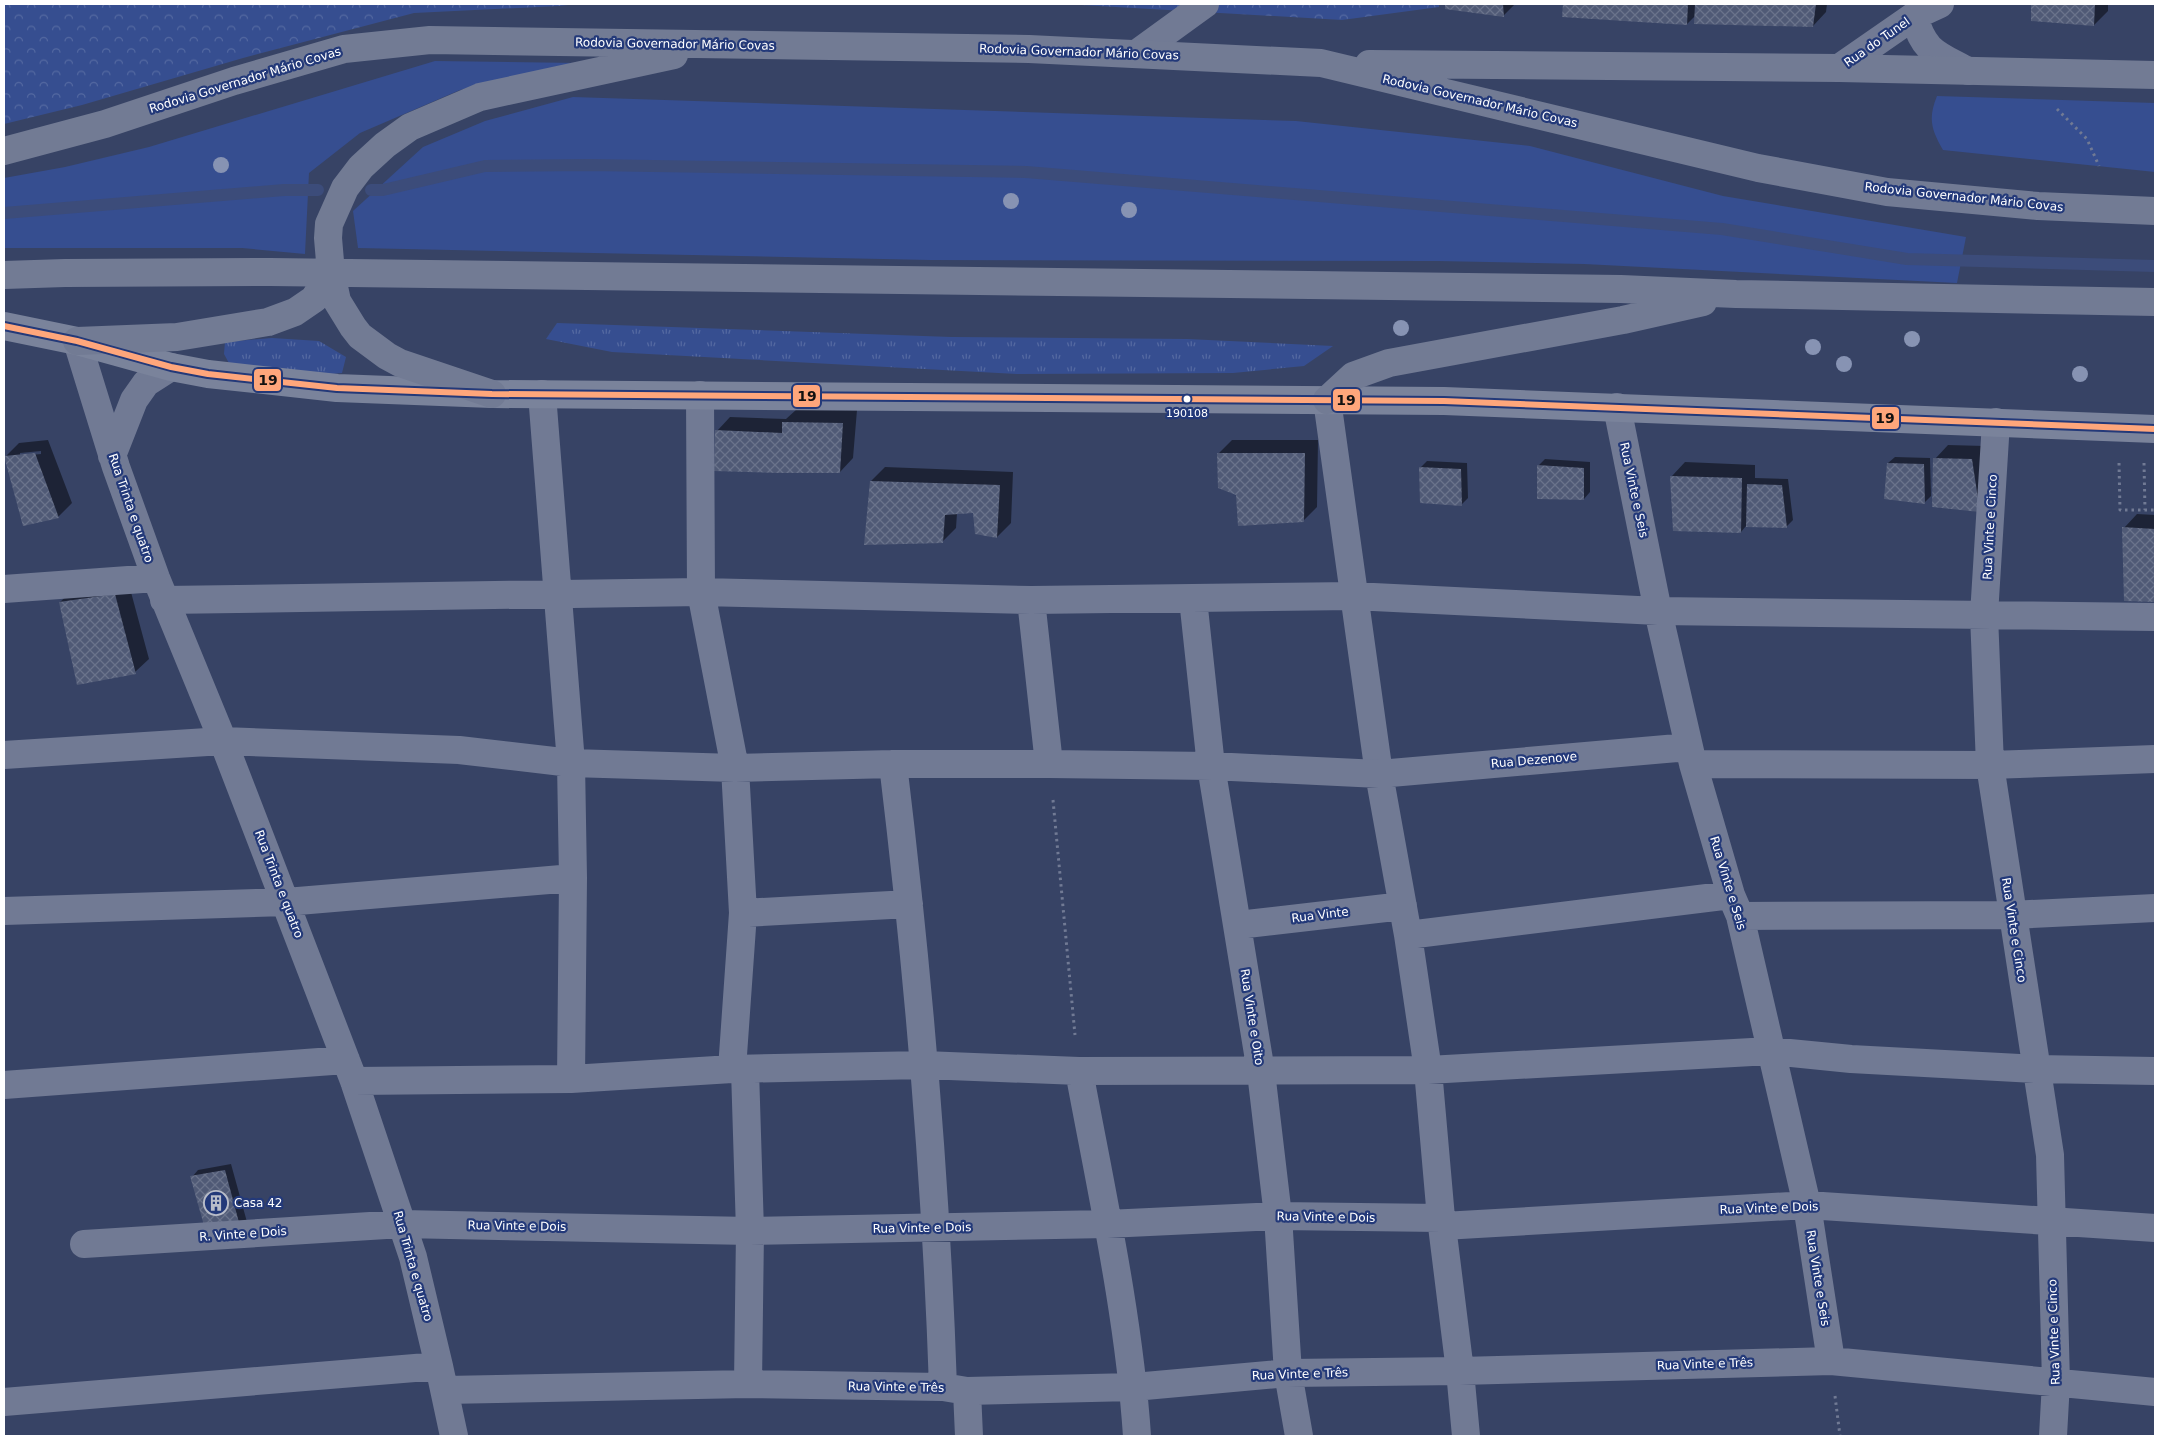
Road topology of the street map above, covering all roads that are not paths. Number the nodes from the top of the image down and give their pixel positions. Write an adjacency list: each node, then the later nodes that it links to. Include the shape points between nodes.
1 (1205, 4): 5 (street)
2 (1940, 4): 3 (street, Rua do Tunel)
3 (1914, 16): 7 (street, Rua do Tunel); 8 (street, Rua do Tunel, via 1919,34 1930,50)
4 (720, 45): 5 (highway, Rodovia Governador Mário Covas, via 1028,49); 10 (highway, Rodovia Governador Mário Covas, via 430,40 344,49 105,124); 12 (highway, via 480,96 410,128 361,167 345,188 329,224)
5 (1136, 54): 6 (highway, Rodovia Governador Mário Covas)
6 (1321, 63): 7 (highway); 11 (highway, Rodovia Governador Mário Covas, via 1758,168 1887,192 2038,206)
7 (1839, 68): 8 (highway)
8 (1968, 71): 9 (highway)
9 (2155, 75)
10 (4, 151)
11 (2155, 211)
12 (331, 273): 13 (highway); 14 (highway, via 1621,289); 17 (highway, via 314,299 305,306 268,322 177,337); 19 (highway, via 337,301 360,336 400,363)
13 (4, 275)
14 (1736, 294): 15 (highway); 22 (highway, via 1623,320 1389,363 1353,376)
15 (2155, 302)
16 (7, 328): 17 (main road)
17 (77, 341): 18 (main road); 26 (street, Rua Trinta e quatro)
18 (171, 367): 19 (main road, via 236,378 337,388); 26 (street, via 146,383 134,400)
19 (492, 394): 20 (main road)
20 (542, 394): 21 (main road); 30 (street)
21 (700, 395): 22 (main road); 29 (street)
22 (1327, 400): 23 (main road); 31 (street)
23 (1617, 408): 24 (main road); 34 (street, Rua Vinte e Seis)
24 (1996, 422): 25 (main road); 35 (street, Rua Vinte e Cinco)
25 (2150, 441)
26 (112, 456): 28 (street, Rua Trinta e quatro)
27 (4, 589): 28 (street)
28 (160, 589): 30 (street); 37 (street, Rua Trinta e quatro)
29 (701, 592): 30 (street); 33 (street); 46 (street)
30 (558, 593): 41 (street)
31 (1353, 596): 32 (street); 34 (street); 47 (street)
32 (1193, 599): 33 (street); 45 (street, Rua Vinte e Oito)
33 (1031, 600): 43 (street)
34 (1658, 611): 35 (street); 39 (street, Rua Vinte e Seis)
35 (1984, 615): 36 (street); 44 (street, Rua Vinte e Cinco)
36 (2155, 617)
37 (224, 741): 38 (street, Rua Dezenove); 41 (street, Rua Dezenove, via 460,750); 49 (street, Rua Trinta e quatro)
38 (4, 754)
39 (1691, 756): 44 (street, Rua Dezenove); 47 (street, Rua Dezenove); 51 (street, Rua Vinte e Seis)
40 (2155, 760): 44 (street, Rua Dezenove)
41 (570, 762): 46 (street, Rua Dezenove); 48 (street)
42 (893, 764): 43 (street, Rua Dezenove); 46 (street, Rua Dezenove); 50 (street)
43 (1049, 764): 45 (street, Rua Dezenove)
44 (1990, 764): 56 (street, Rua Vinte e Cinco)
45 (1211, 766): 47 (street, Rua Dezenove); 57 (street, Rua Vinte e Oito)
46 (735, 768): 55 (street)
47 (1379, 774): 52 (street)
48 (573, 878): 49 (street); 68 (street)
49 (286, 902): 54 (street); 62 (street, Rua Trinta e quatro)
50 (910, 904): 55 (street); 60 (street)
51 (1736, 905): 56 (street); 58 (street); 59 (street, Rua Vinte e Seis)
52 (1403, 906): 57 (street, Rua Vinte); 58 (street)
53 (2155, 908): 56 (street)
54 (4, 911)
55 (743, 913): 63 (street)
56 (2011, 915): 61 (street, Rua Vinte e Cinco)
57 (1238, 925): 67 (street, Rua Vinte e Oito)
58 (1408, 935): 64 (street)
59 (1770, 1051): 61 (street); 64 (street); 70 (street, Rua Vinte e Seis)
60 (924, 1066): 63 (street); 65 (street); 76 (street)
61 (2036, 1069): 66 (street); 72 (street, Rua Vinte e Cinco, via 2050,1155)
62 (350, 1070): 68 (street); 69 (street); 74 (street, Rua Trinta e quatro)
63 (738, 1070): 68 (street); 78 (street)
64 (1428, 1070): 67 (street); 73 (street)
65 (1078, 1071): 67 (street); 75 (street)
66 (2155, 1071)
67 (1261, 1072): 71 (street, Rua Vinte e Oito)
68 (571, 1079)
69 (4, 1085)
70 (1807, 1205): 72 (street, Rua Vinte e Dois); 73 (street, Rua Vinte e Dois); 80 (street, Rua Vinte e Seis)
71 (1278, 1216): 73 (street, Rua Vinte e Dois); 75 (street, Rua Vinte e Dois); 82 (street, Rua Vinte e Oito)
72 (2051, 1220): 77 (street, Rua Vinte e Dois); 84 (street, Rua Vinte e Cinco)
73 (1442, 1222): 81 (street)
74 (402, 1224): 78 (street, Rua Vinte e Dois); 79 (street, R. Vinte e Dois); 83 (street, Rua Trinta e quatro)
75 (1107, 1224): 76 (street, Rua Vinte e Dois); 86 (street)
76 (936, 1228): 78 (street, Rua Vinte e Dois); 87 (street)
77 (2155, 1228)
78 (750, 1232): 85 (street)
79 (84, 1244)
80 (1830, 1361): 81 (street, Rua Vinte e Três); 84 (street, Rua Vinte e Três)
81 (1460, 1371): 82 (street, Rua Vinte e Três); 94 (street)
82 (1288, 1373): 86 (street, Rua Vinte e Três); 93 (street, Rua Vinte e Oito)
83 (442, 1378): 85 (street, Rua Vinte e Três); 89 (street, Rua Vinte e Três); 90 (street, Rua Trinta e quatro)
84 (2056, 1382): 88 (street, Rua Vinte e Três); 95 (street, Rua Vinte e Cinco)
85 (748, 1384): 87 (street, Rua Vinte e Três)
86 (1134, 1387): 87 (street, Rua Vinte e Três); 92 (street)
87 (955, 1389): 91 (street)
88 (2155, 1392)
89 (4, 1402)
90 (454, 1436)
91 (969, 1436)
92 (1137, 1436)
93 (1299, 1436)
94 (1466, 1436)
95 (2053, 1436)

